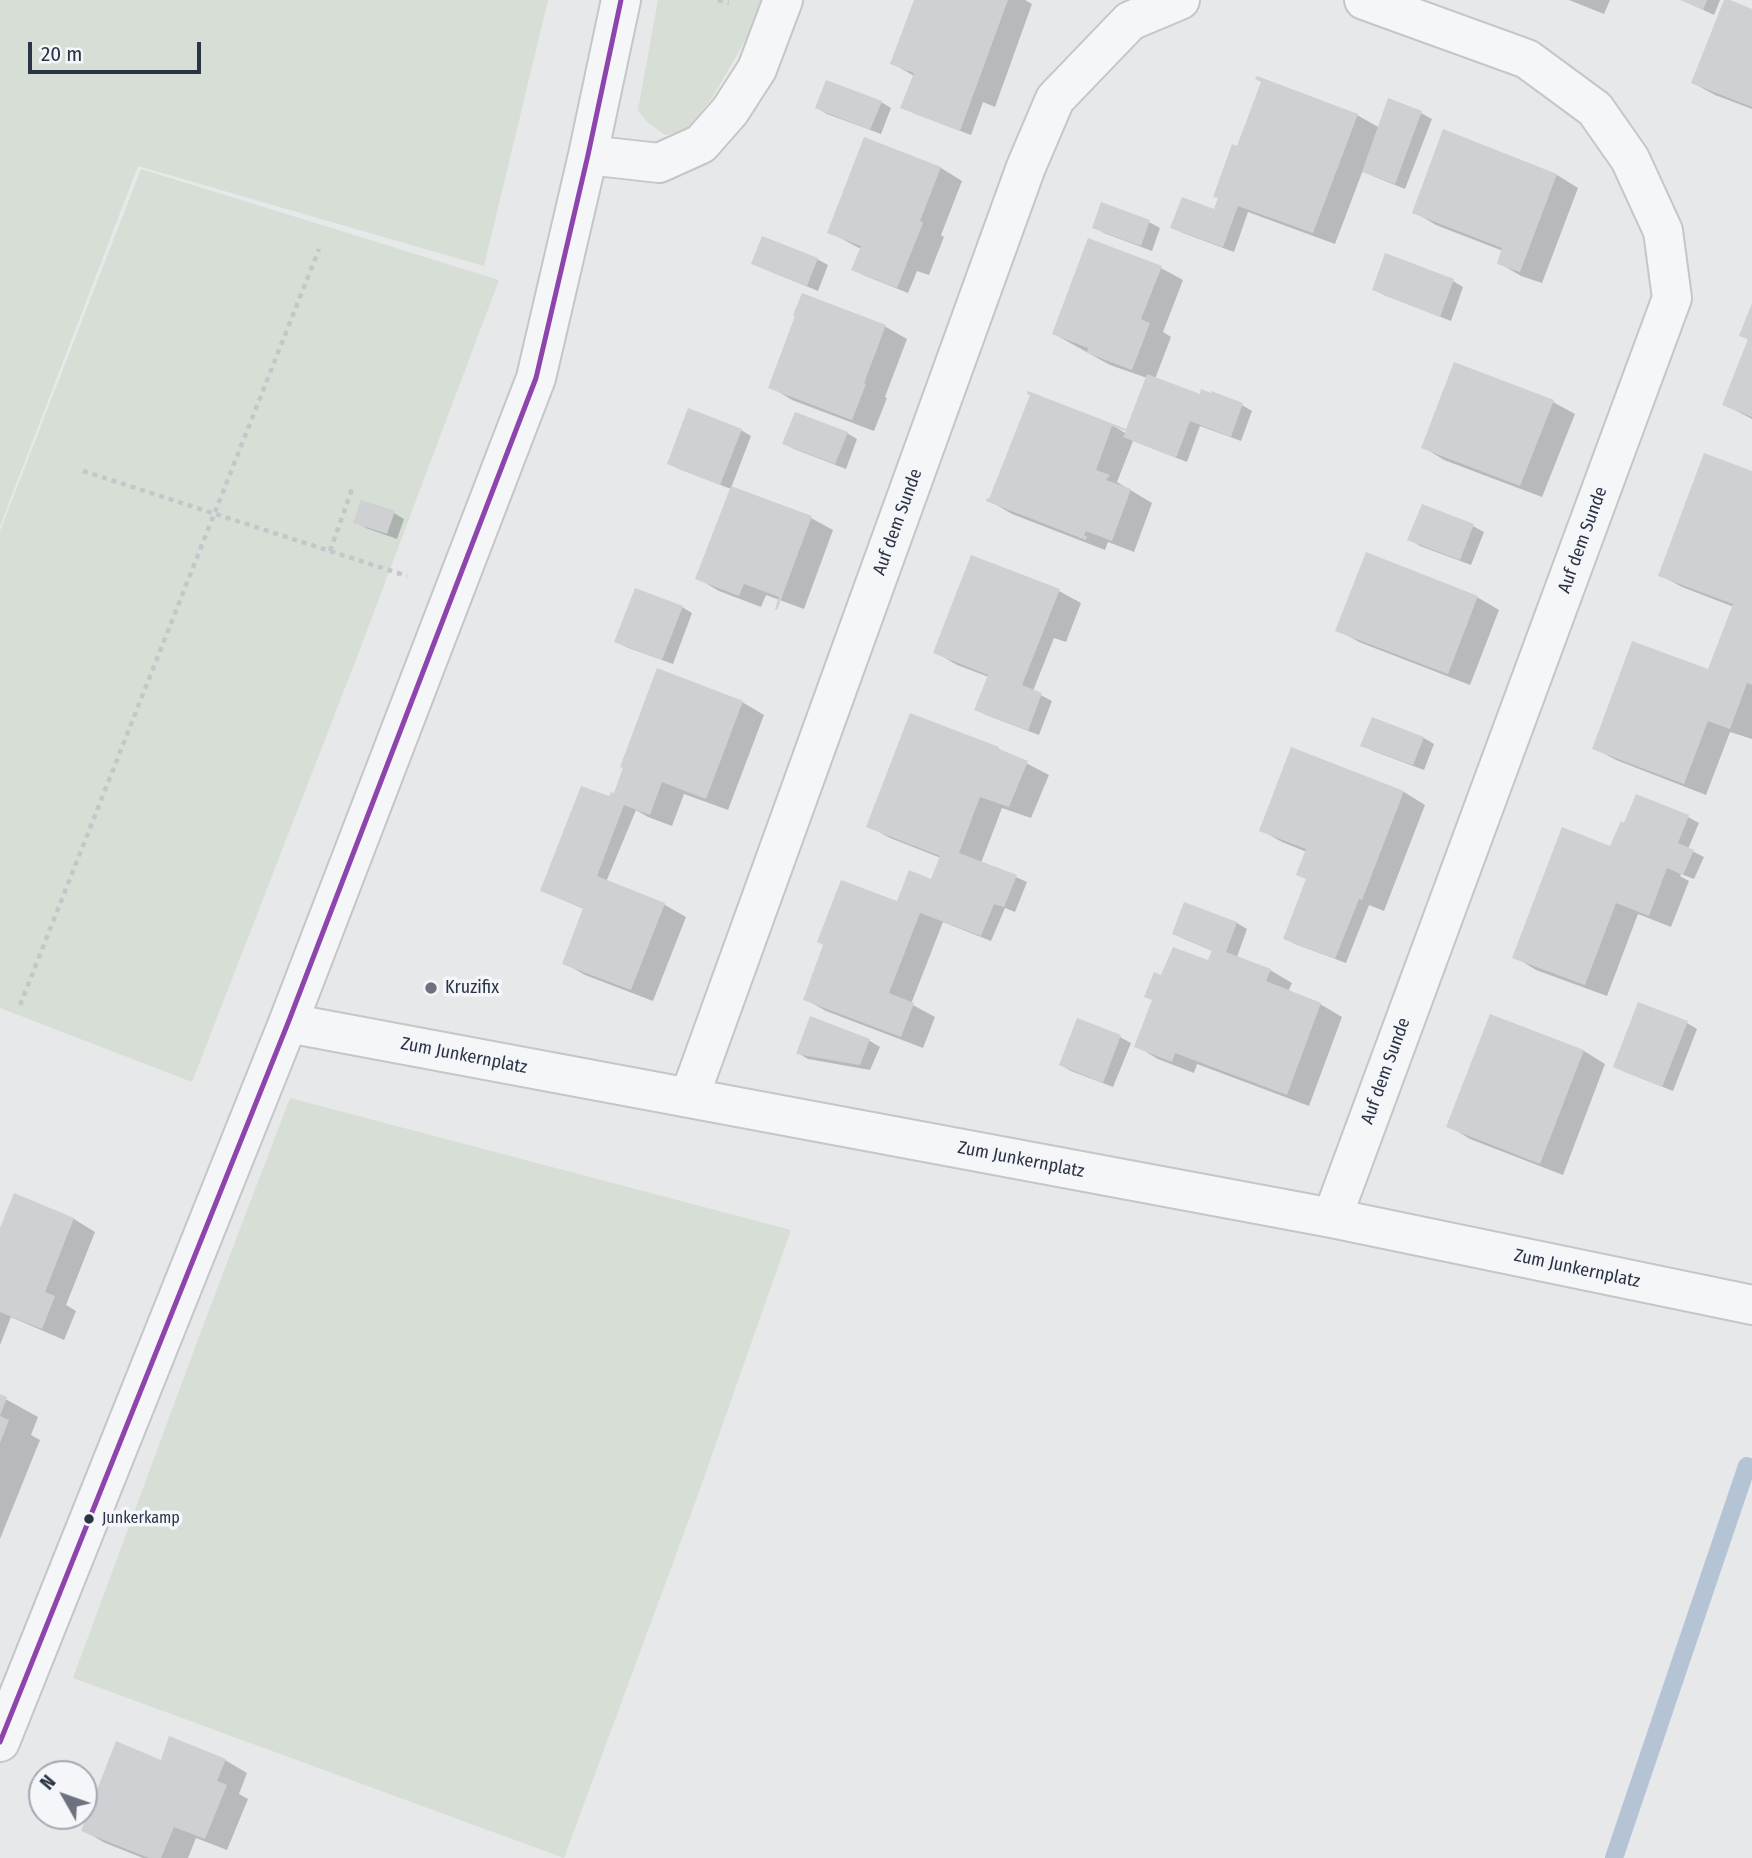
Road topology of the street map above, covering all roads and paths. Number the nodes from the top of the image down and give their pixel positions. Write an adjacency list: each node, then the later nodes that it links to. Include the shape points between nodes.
1 (621, 0): 5 (street)
2 (783, 0): 5 (street, via 757,69 701,144 659,163)
3 (1180, 0): 14 (street, Auf dem Sunde, via 1130,21 1055,99)
4 (1364, 0): 15 (street, Auf dem Sunde, via 1527,59 1595,109 1630,159 1663,231 1672,298)
5 (587, 155): 11 (street, via 536,378)
6 (318, 249): 9 (path)
7 (83, 471): 9 (path)
8 (352, 489): 10 (path)
9 (214, 513): 10 (path); 12 (path)
10 (330, 551): 11 (path)
11 (454, 591): 13 (street)
12 (20, 1005)
13 (288, 1023): 14 (street, Zum Junkernplatz); 17 (street)
14 (690, 1098): 15 (street, Zum Junkernplatz)
15 (1332, 1218): 16 (street, Zum Junkernplatz)
16 (1752, 1305)
17 (0, 1742)

